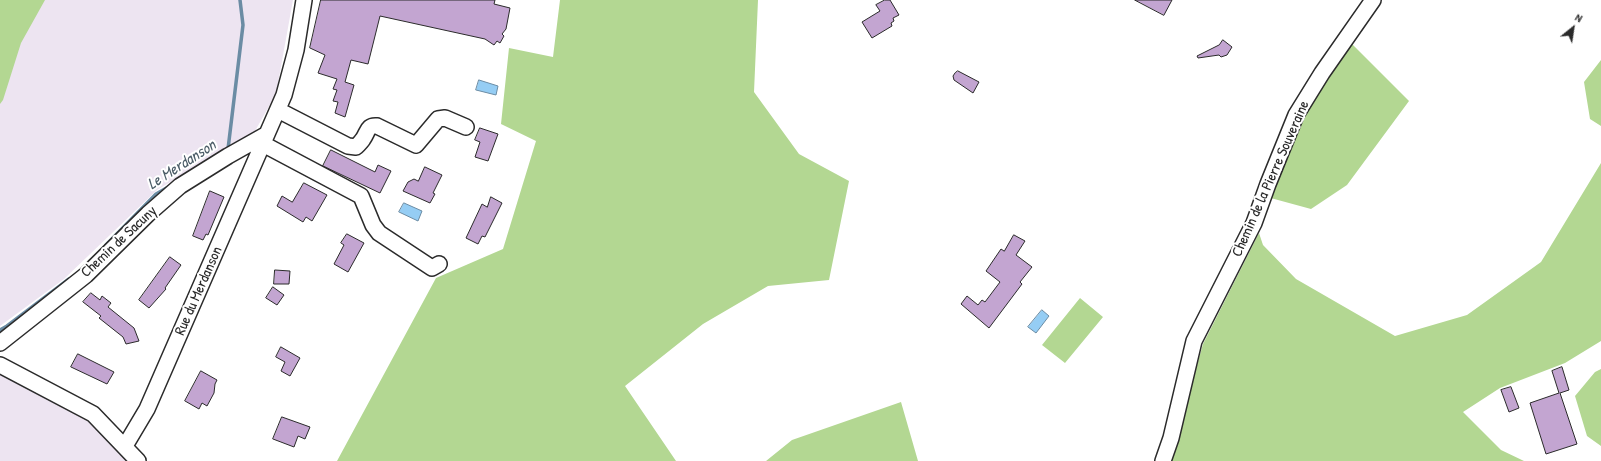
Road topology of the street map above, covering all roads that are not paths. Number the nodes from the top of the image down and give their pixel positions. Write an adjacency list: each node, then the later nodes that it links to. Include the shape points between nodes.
1 (304, 0): 3 (street, via 296,50)
2 (1373, 0): 11 (street, Chemin de la Pierre Souveraine, via 1322,73 1296,116 1254,223 1194,341)
3 (278, 110): 4 (street, via 348,146 356,147 372,126 416,145 438,119 445,118); 5 (street)
4 (466, 127)
5 (265, 139): 6 (street, via 361,196 379,234 432,268); 7 (street, Chemin de Sacuny, via 228,156 180,186 86,275); 9 (street, Rue du Merdanson, via 147,409)
6 (439, 264)
7 (0, 343)
8 (0, 365): 9 (street, via 94,414)
9 (125, 446): 10 (street)
10 (138, 461)
11 (1163, 461)

